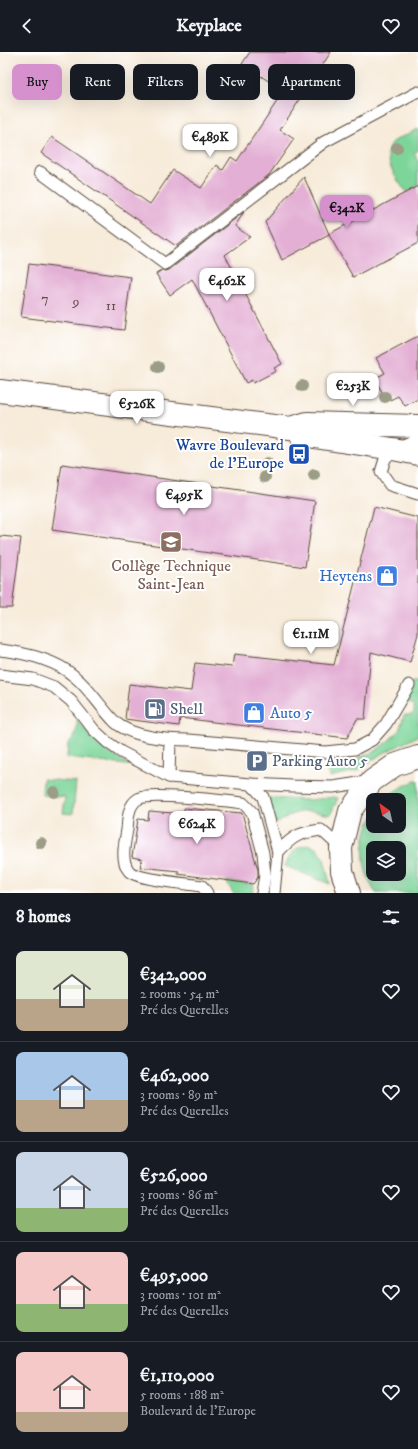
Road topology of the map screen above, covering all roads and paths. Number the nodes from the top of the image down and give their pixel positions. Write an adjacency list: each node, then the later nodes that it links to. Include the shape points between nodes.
1 (418, 92): 2 (lane, via 324,142 165,264)
2 (40, 172)
3 (0, 391): 5 (main road)
4 (418, 426): 5 (main road, via 308,423)
5 (290, 428): 7 (main road, via 302,435)
6 (418, 438): 7 (lane)
7 (393, 449): 8 (main road); 9 (lane, via 385,459 381,472 390,485)
8 (418, 454)
9 (418, 494)
10 (0, 650): 13 (lane, via 49,661 74,676 116,723 137,734)
11 (0, 675): 15 (lane, via 33,679 54,687 71,701 107,742)
12 (409, 685): 13 (lane, via 386,724 372,740 355,749 325,752)
13 (170, 740): 15 (lane)
14 (418, 757): 16 (main road, via 395,765)
15 (169, 777): 17 (lane)
16 (372, 781): 17 (lane, via 333,787); 18 (main road, via 350,811)
17 (251, 784): 19 (lane, via 263,797)
18 (341, 848): 19 (lane, via 321,830 303,832 290,839); 23 (main road, via 342,871)
19 (278, 852): 22 (lane)
20 (207, 893): 21 (lane, via 202,886 139,877 129,872 124,860 124,847 131,805 138,799 173,797 243,803 252,812 263,853 265,875)
21 (262, 893)
22 (274, 893)
23 (349, 893)

